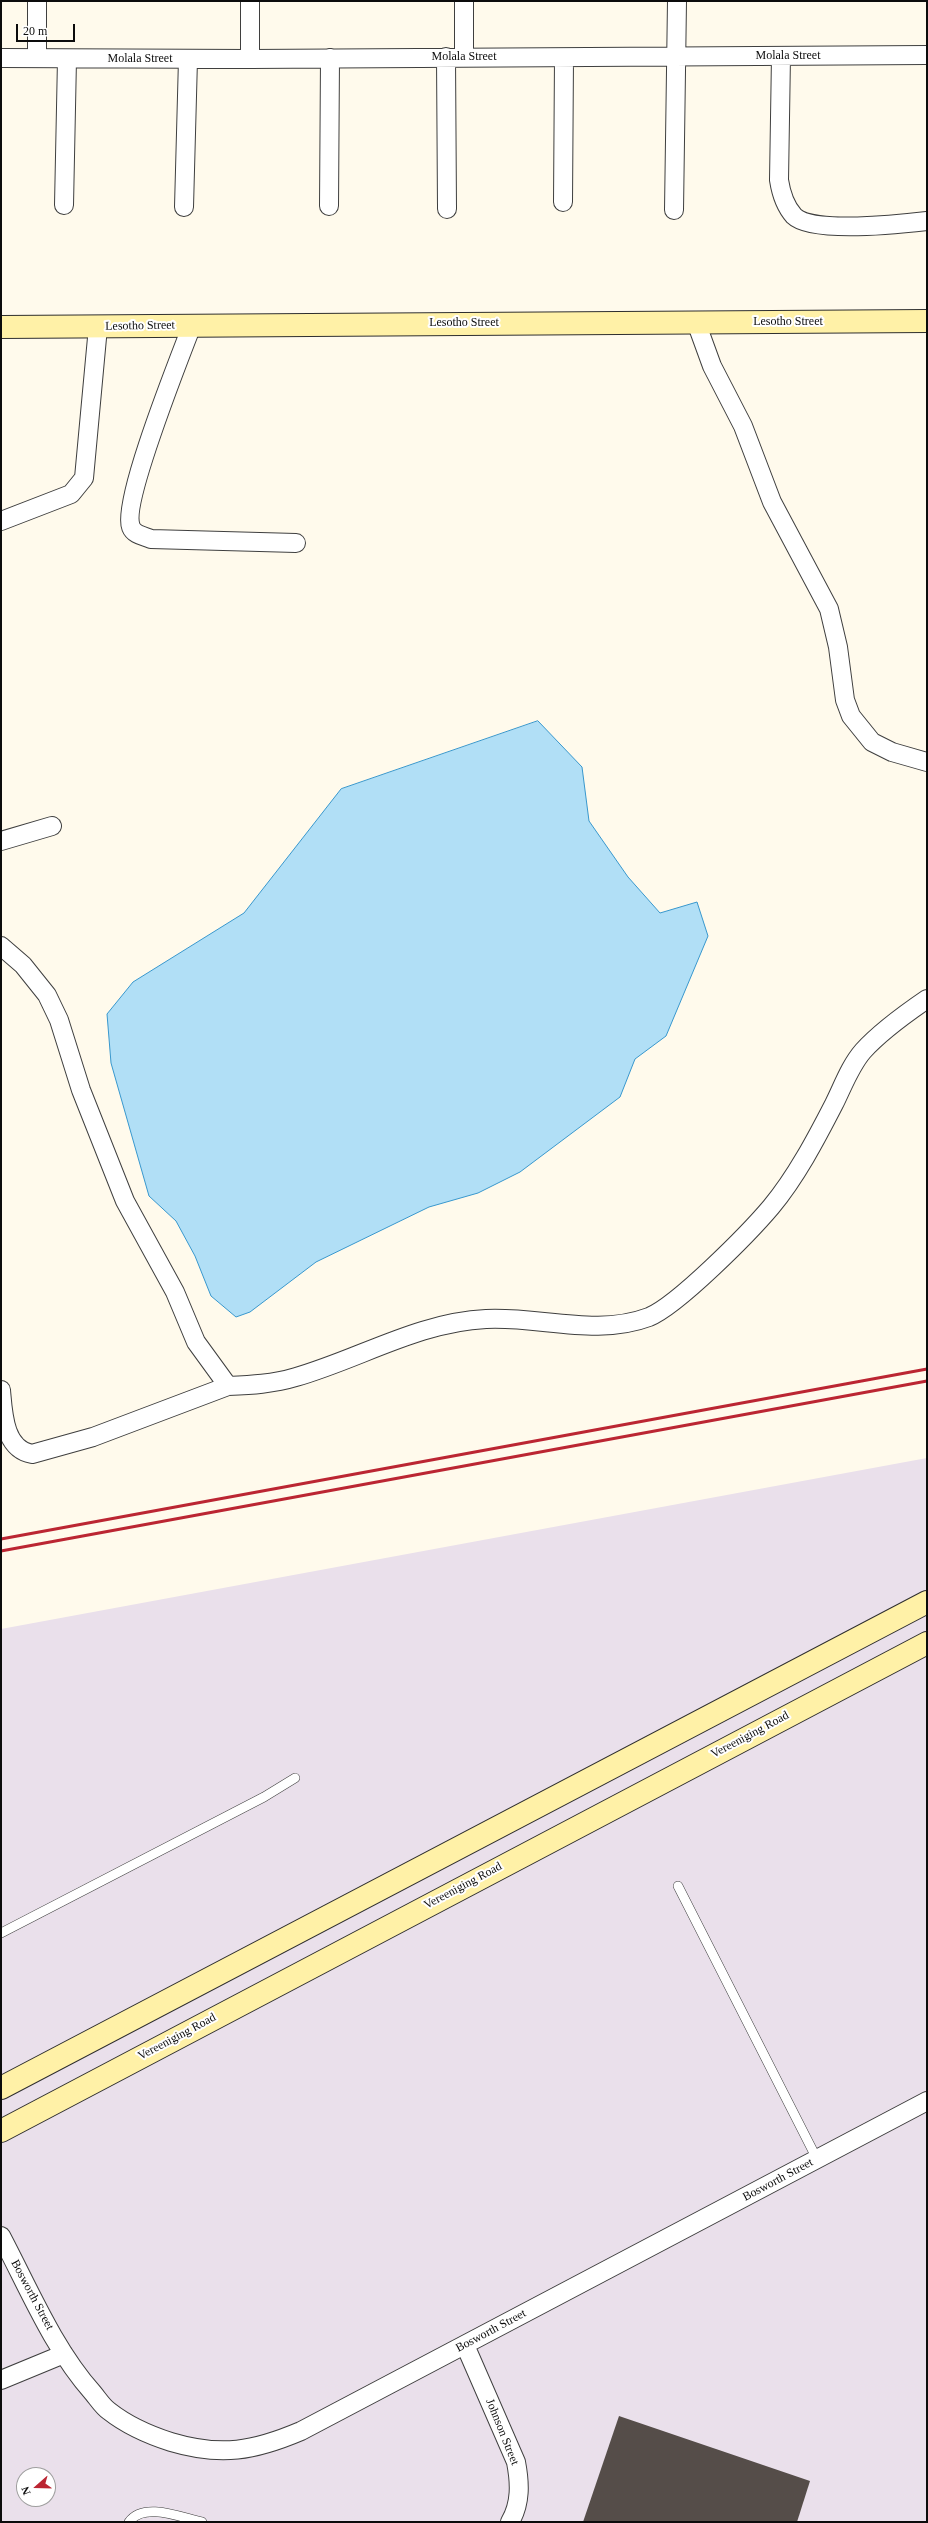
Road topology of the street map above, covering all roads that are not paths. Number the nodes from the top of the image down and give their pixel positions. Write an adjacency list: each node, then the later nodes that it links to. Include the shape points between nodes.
1 (37, 1): 10 (street)
2 (250, 1): 15 (street)
3 (464, 1): 7 (street)
4 (677, 1): 8 (street)
5 (927, 55): 6 (street, Molala Street)
6 (781, 56): 8 (street, Molala Street); 22 (street, via 779,180 782,194 795,217 819,225)
7 (455, 57): 12 (street, Molala Street); 13 (street, Molala Street); 20 (street)
8 (677, 57): 13 (street, Molala Street); 21 (street)
9 (1, 58): 10 (street, Molala Street)
10 (37, 58): 14 (street, Molala Street)
11 (188, 58): 14 (street, Molala Street); 15 (street, Molala Street); 19 (street)
12 (330, 58): 15 (street, Molala Street); 18 (street)
13 (564, 58): 16 (street)
14 (67, 59): 17 (street)
15 (250, 59)
16 (563, 202)
17 (64, 205)
18 (329, 206)
19 (184, 207)
20 (447, 209)
21 (674, 210)
22 (927, 221)
23 (927, 321): 24 (main road, Lesotho Street)
24 (696, 322): 25 (main road, Lesotho Street); 30 (street, via 712,366 743,426 772,502 828,609 838,647 845,700 851,716 872,742 892,752)
25 (192, 325): 27 (main road, Lesotho Street); 29 (street, via 145,454 129,516 131,527 136,534 151,539)
26 (1, 327): 27 (main road, Lesotho Street)
27 (98, 327): 28 (street, via 84,478 71,494)
28 (1, 521)
29 (296, 543)
30 (927, 762)
31 (52, 826): 32 (street)
32 (1, 841)
33 (1, 946): 35 (street, via 23,965 46,995 59,1020 81,1090 125,1201 175,1292 196,1342)
34 (927, 1000): 35 (street, via 863,1051 822,1126 771,1207 710,1268 663,1309 651,1316 621,1324 585,1326 487,1319 459,1322 426,1330 296,1377 259,1385)
35 (228, 1386): 36 (street, via 93,1438 32,1454 22,1452 13,1442 6,1426)
36 (1, 1390)
37 (927, 1602): 42 (main road)
38 (927, 1643): 44 (main road, Vereeniging Road)
39 (295, 1778): 41 (lane, via 264,1797)
40 (678, 1886): 45 (lane)
41 (1, 1934)
42 (1, 2088)
43 (927, 2101): 45 (street, Bosworth Street)
44 (1, 2131)
45 (817, 2159): 47 (street, Bosworth Street)
46 (1, 2236): 48 (street, Bosworth Street)
47 (465, 2345): 48 (street, Bosworth Street, via 301,2431 247,2450 218,2451 195,2449 151,2436 129,2425 108,2410 80,2379); 52 (street, Johnson Street, via 516,2462 520,2495)
48 (64, 2354): 49 (street)
49 (1, 2380)
50 (129, 2522): 51 (lane, via 138,2515 150,2512)
51 (202, 2522)
52 (510, 2522)

